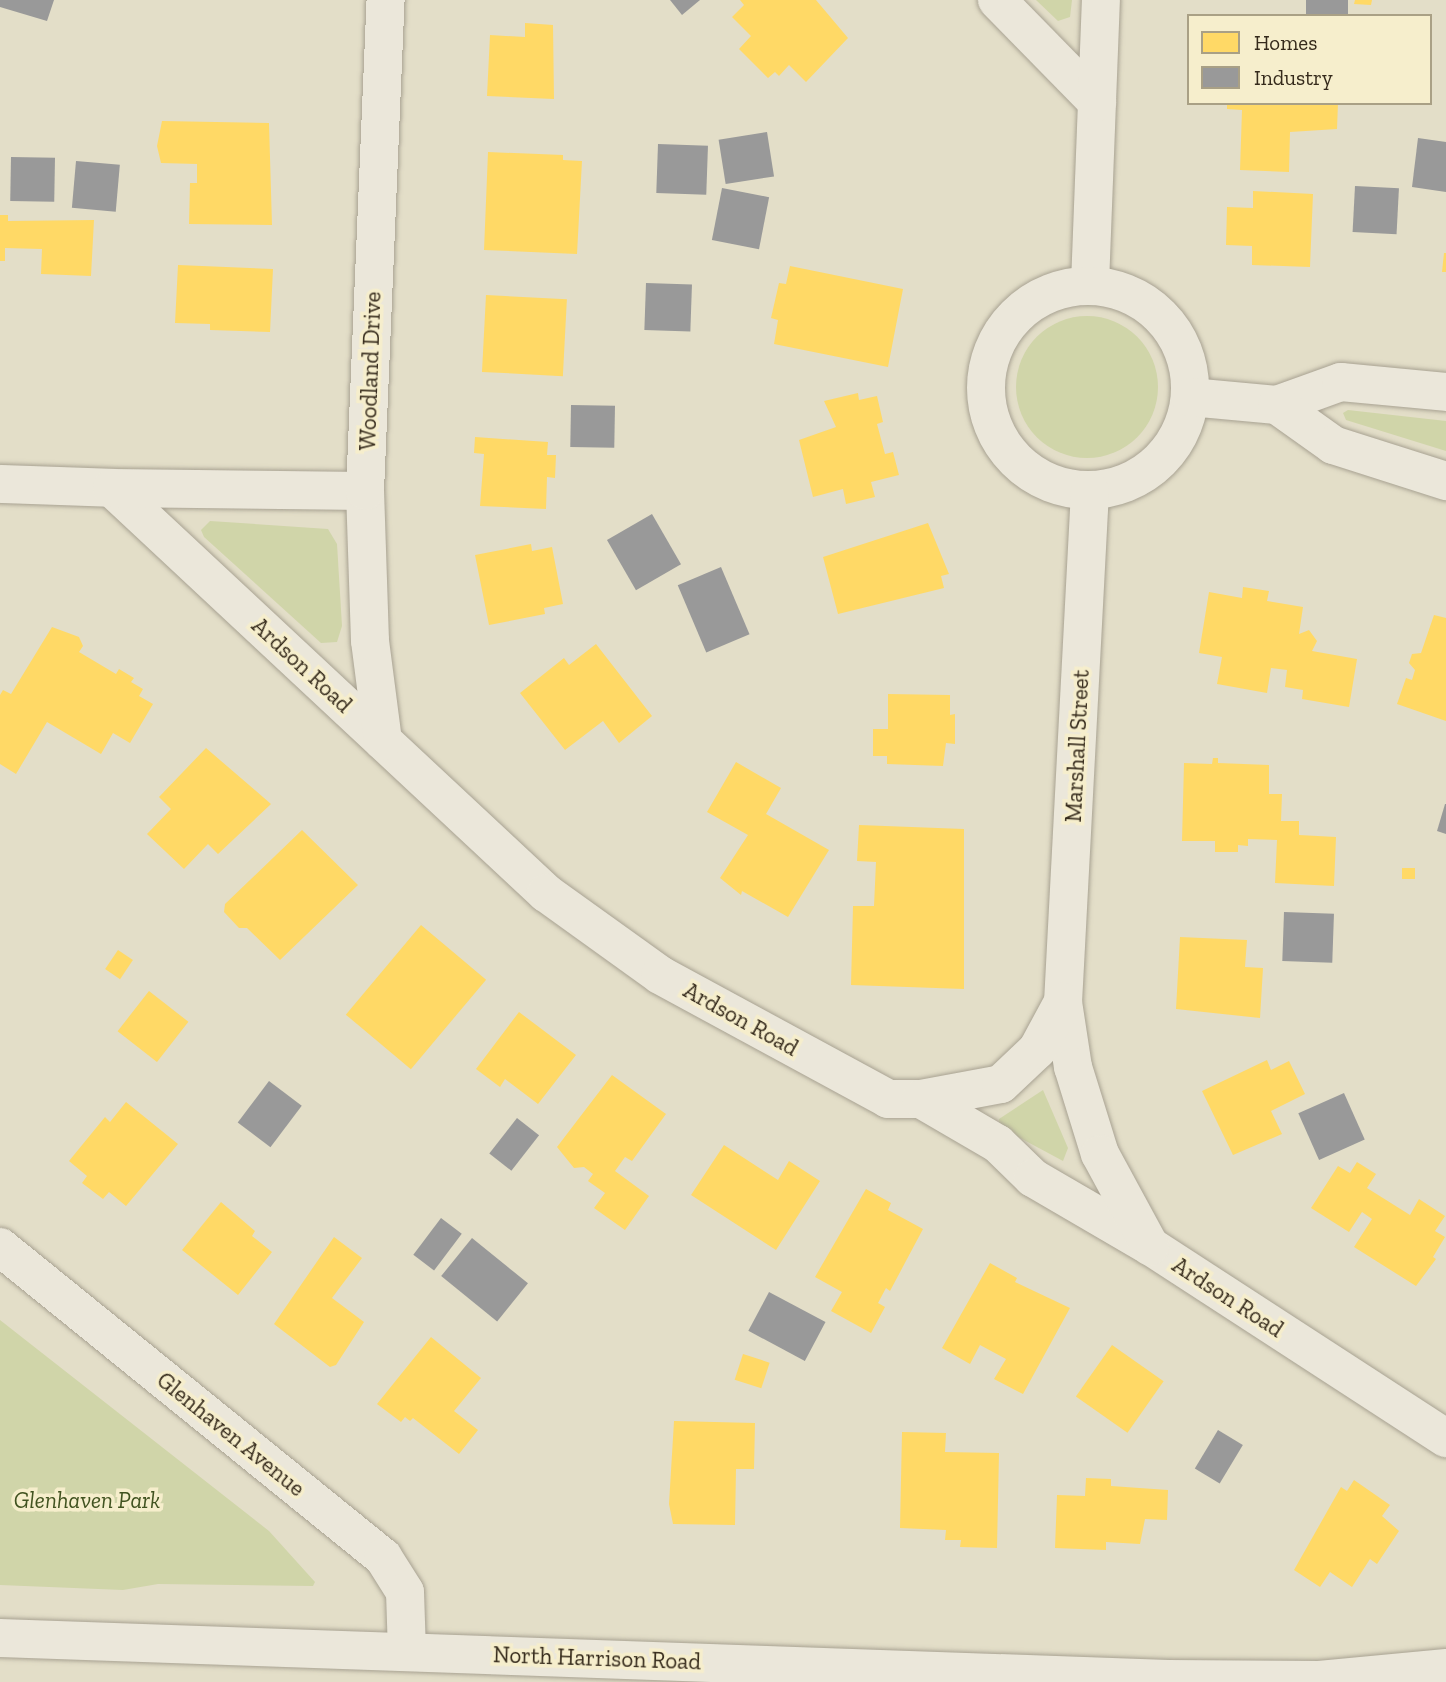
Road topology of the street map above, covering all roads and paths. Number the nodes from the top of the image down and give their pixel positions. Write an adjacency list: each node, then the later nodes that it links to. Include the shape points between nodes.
1 (386, 0): 12 (street, Woodland Drive)
2 (997, 0): 4 (street)
3 (1101, 0): 4 (street)
4 (1097, 102): 5 (street)
5 (1090, 285): 7 (street, via 1123,292 1152,308 1175,333 1188,364); 13 (street, via 1061,289 1034,301 1012,320 996,345 987,393 996,432 1011,456 1034,475 1061,487)
6 (1446, 392): 8 (street, via 1341,382)
7 (1190, 397): 8 (street); 13 (street, via 1185,422 1158,463 1127,482)
8 (1277, 405): 9 (street, via 1333,445)
9 (1446, 481)
10 (0, 484): 11 (street)
11 (112, 488): 12 (street); 14 (street, Ardson Road)
12 (365, 491): 14 (street, Woodland Drive, via 370,641)
13 (1090, 491): 15 (street, Marshall Street)
14 (383, 741): 16 (street, Ardson Road, via 546,893 660,975 888,1099)
15 (1063, 1002): 16 (street, Marshall Street, via 1037,1050 1001,1084); 17 (street, Marshall Street, via 1073,1067 1100,1154)
16 (921, 1099): 17 (street, Ardson Road, via 998,1144 1033,1178)
17 (1150, 1246): 19 (street, Ardson Road)
18 (0, 1247): 21 (street, Glenhaven Avenue, via 383,1557 405,1592)
19 (1446, 1438)
20 (0, 1638): 21 (street, North Harrison Road)
21 (407, 1651): 22 (street, North Harrison Road, via 1168,1679 1318,1680)
22 (1446, 1668)

